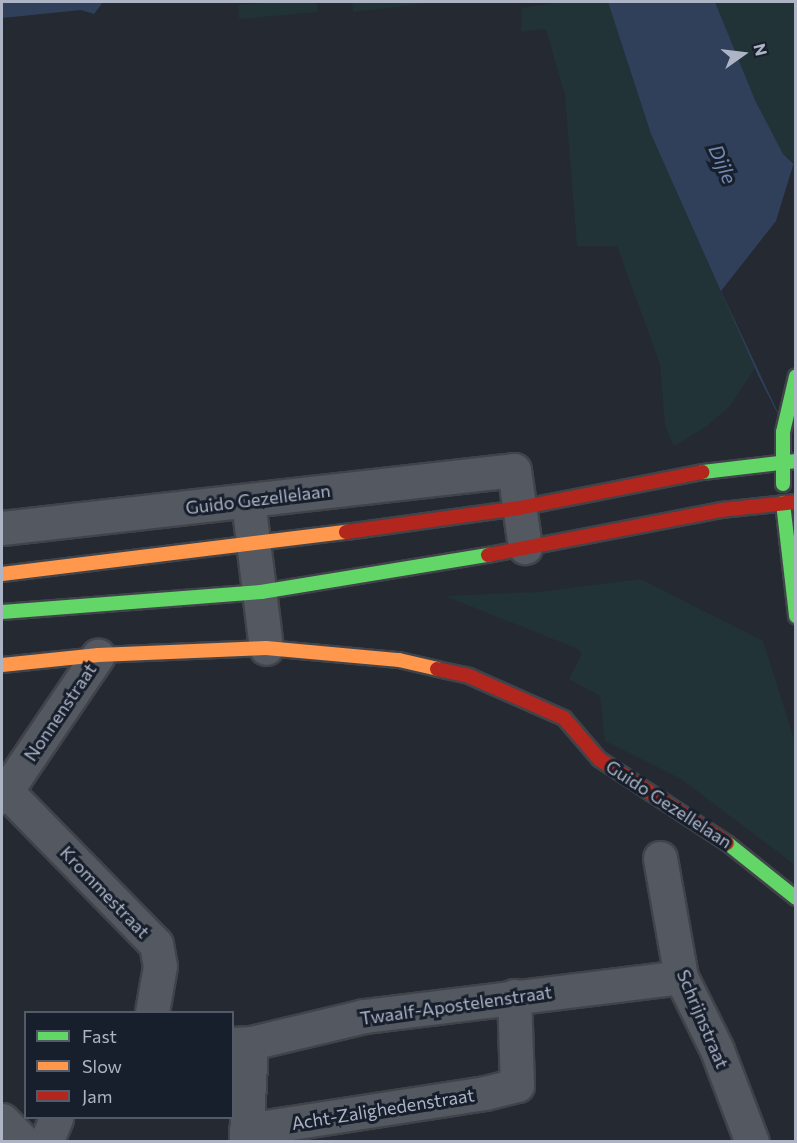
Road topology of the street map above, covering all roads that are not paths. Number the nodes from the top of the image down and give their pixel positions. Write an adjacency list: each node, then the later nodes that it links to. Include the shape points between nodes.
1 (795, 376): 2 (main road, via 783,432)
2 (789, 461): 3 (main road); 4 (main road, Guido Gezellelaan, via 713,470)
3 (789, 503): 7 (main road, via 721,510); 11 (main road)
4 (519, 508): 5 (main road, Guido Gezellelaan); 5 (street, Guido Gezellelaan, via 514,470); 7 (street)
5 (251, 521): 6 (street, Guido Gezellelaan); 8 (main road, Guido Gezellelaan); 9 (street)
6 (2, 528)
7 (525, 547): 9 (main road, via 399,572)
8 (2, 574)
9 (261, 592): 10 (main road); 12 (street)
10 (2, 612)
11 (795, 616)
12 (266, 648): 13 (main road, Guido Gezellelaan); 17 (main road, Guido Gezellelaan, via 399,660 469,676 564,718 599,759 736,848)
13 (98, 656): 14 (main road, Guido Gezellelaan); 15 (street, Nonnenstraat)
14 (2, 665)
15 (4, 794): 20 (street, Krommestraat, via 156,944 160,966)
16 (660, 858): 18 (street, Schrijnstraat)
17 (795, 898)
18 (681, 977): 19 (street, Twaalf-Apostelenstraat); 27 (street, Schrijnstraat, via 717,1050)
19 (514, 996): 21 (street, Twaalf-Apostelenstraat, via 364,1016); 24 (street, Acht-Zalighedenstraat, via 517,1084)
20 (152, 1011)
21 (242, 1043): 24 (street, Acht-Zalighedenstraat)
22 (56, 1119): 26 (street)
23 (2, 1120): 25 (street)
24 (246, 1136)
25 (24, 1142)
26 (46, 1142)
27 (752, 1142)

